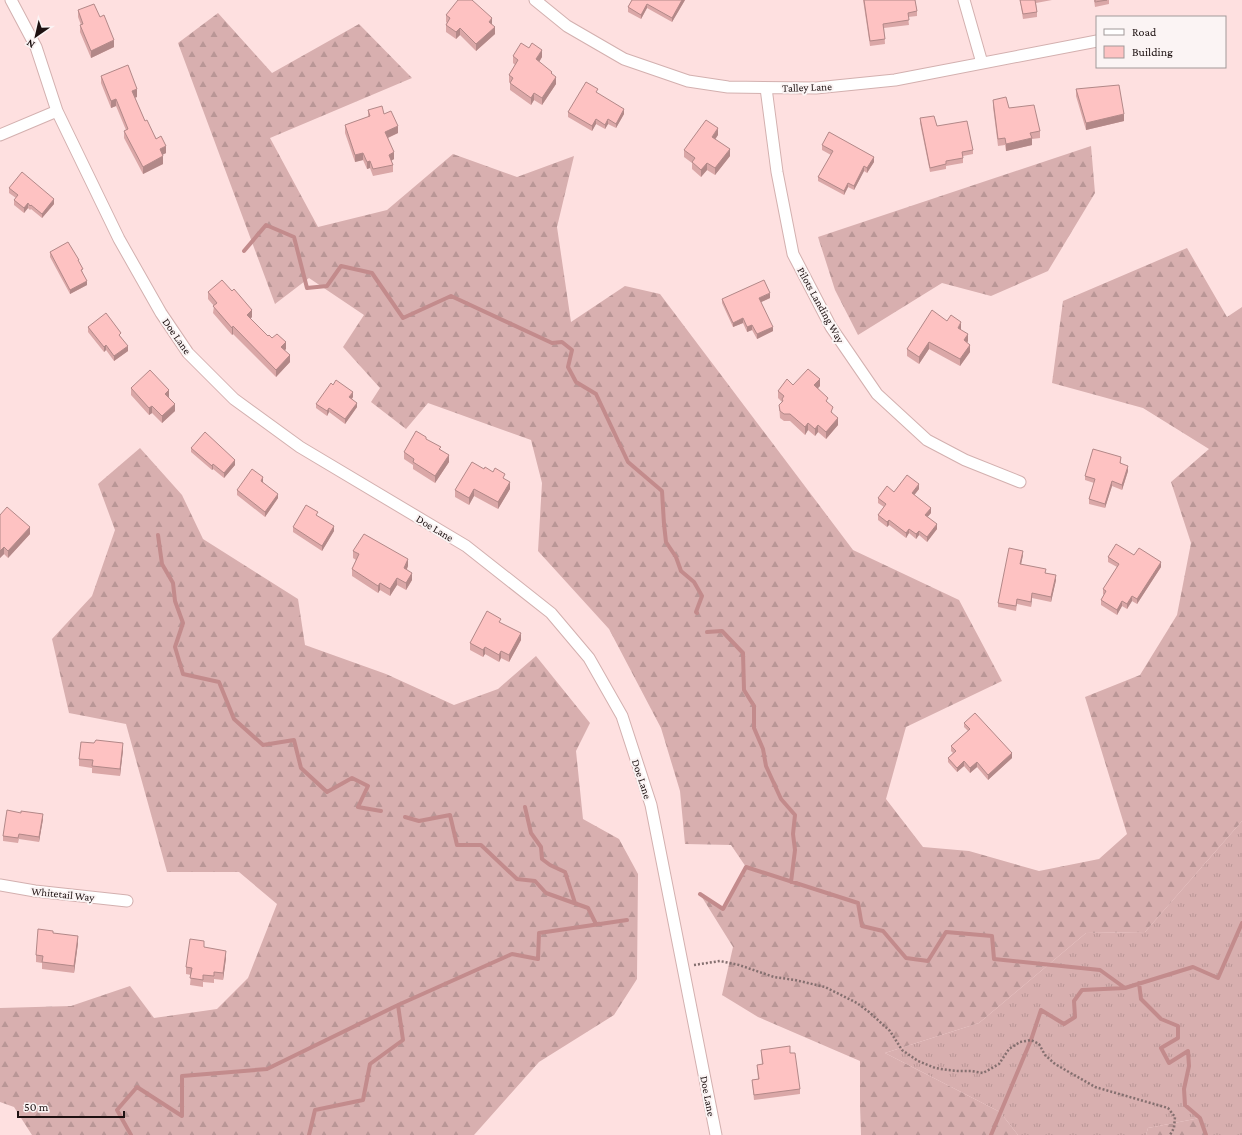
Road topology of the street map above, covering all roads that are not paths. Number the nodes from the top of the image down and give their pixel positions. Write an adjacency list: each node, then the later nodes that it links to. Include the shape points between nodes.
1 (11, 0): 7 (street, Doe Lane, via 36,47)
2 (535, 0): 6 (street, Talley Lane, via 567,26 624,59 688,81 728,87)
3 (964, 0): 5 (street)
4 (1096, 41): 5 (street, Talley Lane)
5 (982, 63): 6 (street, Talley Lane, via 896,80 816,88)
6 (766, 88): 9 (street, Pilots Landing Way, via 777,172 793,254 831,327 877,394 927,440 965,460)
7 (58, 111): 8 (street); 12 (street, Doe Lane, via 119,239 188,353 234,399 300,447 466,546 551,613 589,658 622,716 651,805)
8 (0, 134)
9 (1020, 482)
10 (0, 885): 11 (street, Whitetail Way)
11 (127, 901)
12 (716, 1135)

